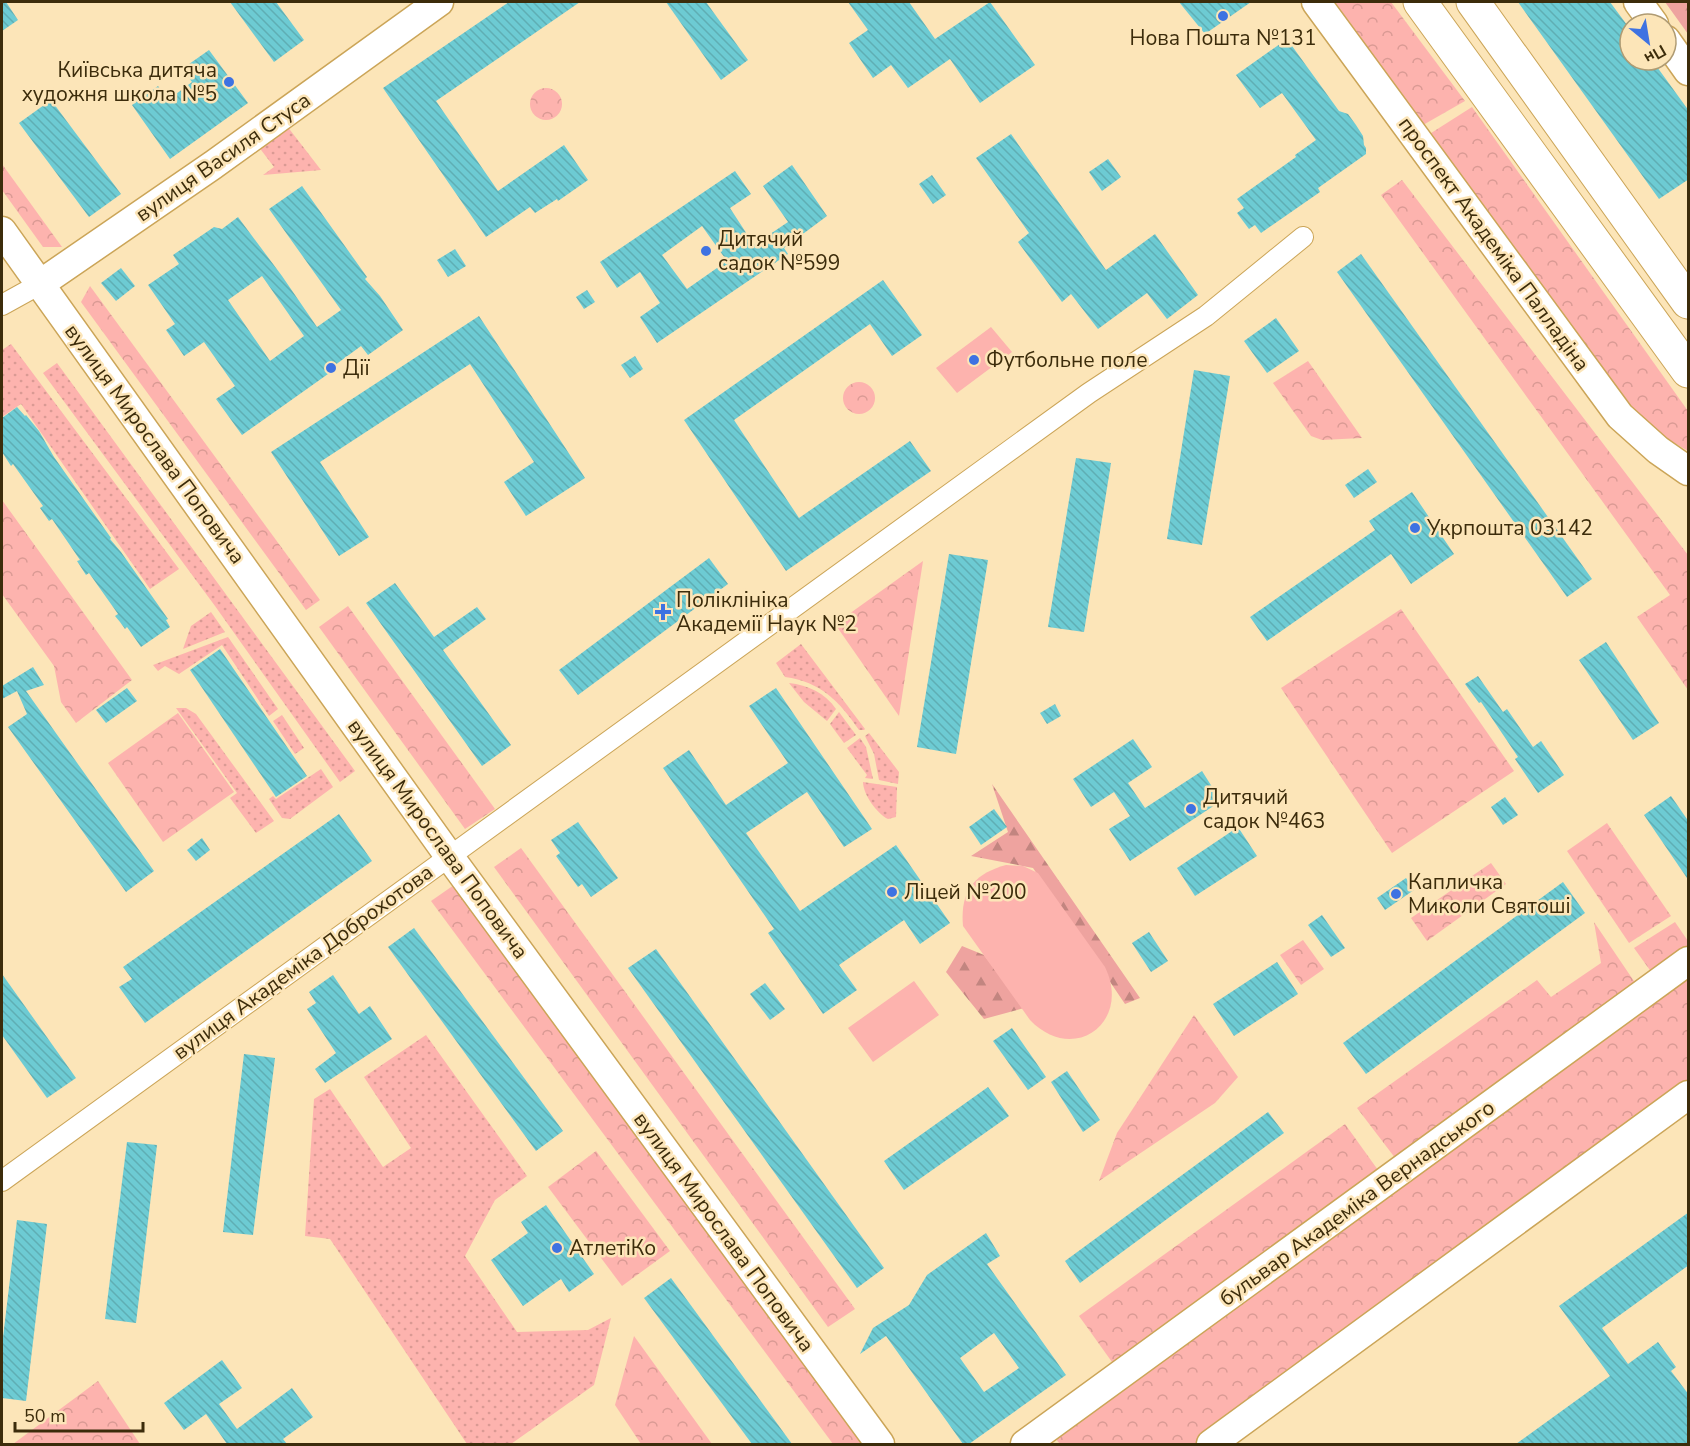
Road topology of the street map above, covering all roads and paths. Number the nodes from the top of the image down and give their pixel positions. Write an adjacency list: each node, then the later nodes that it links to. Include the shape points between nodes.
1 (439, 2): 9 (street, вулиця Василя Стуса)
2 (1316, 2): 13 (street, проспект Академіка Палладіна, via 1620,416)
3 (1420, 2): 12 (highway)
4 (1473, 2): 10 (highway)
5 (1678, 56): 6 (street)
6 (1689, 71)
7 (2, 231): 9 (street, вулиця Мирослава Поповича)
8 (1304, 237): 14 (street, вулиця Академіка Доброхотова, via 1206,316 1089,393)
9 (40, 284): 11 (street, вулиця Василя Стуса); 14 (street, вулиця Мирослава Поповича)
10 (1689, 302)
11 (2, 305)
12 (1689, 371)
13 (1689, 471)
14 (449, 856): 17 (street, вулиця Академіка Доброхотова); 19 (street, вулиця Мирослава Поповича)
15 (1689, 961): 18 (street, бульвар Академіка Вернадського)
16 (1689, 1095): 20 (street)
17 (2, 1181)
18 (1034, 1442)
19 (880, 1444)
20 (1211, 1444)

